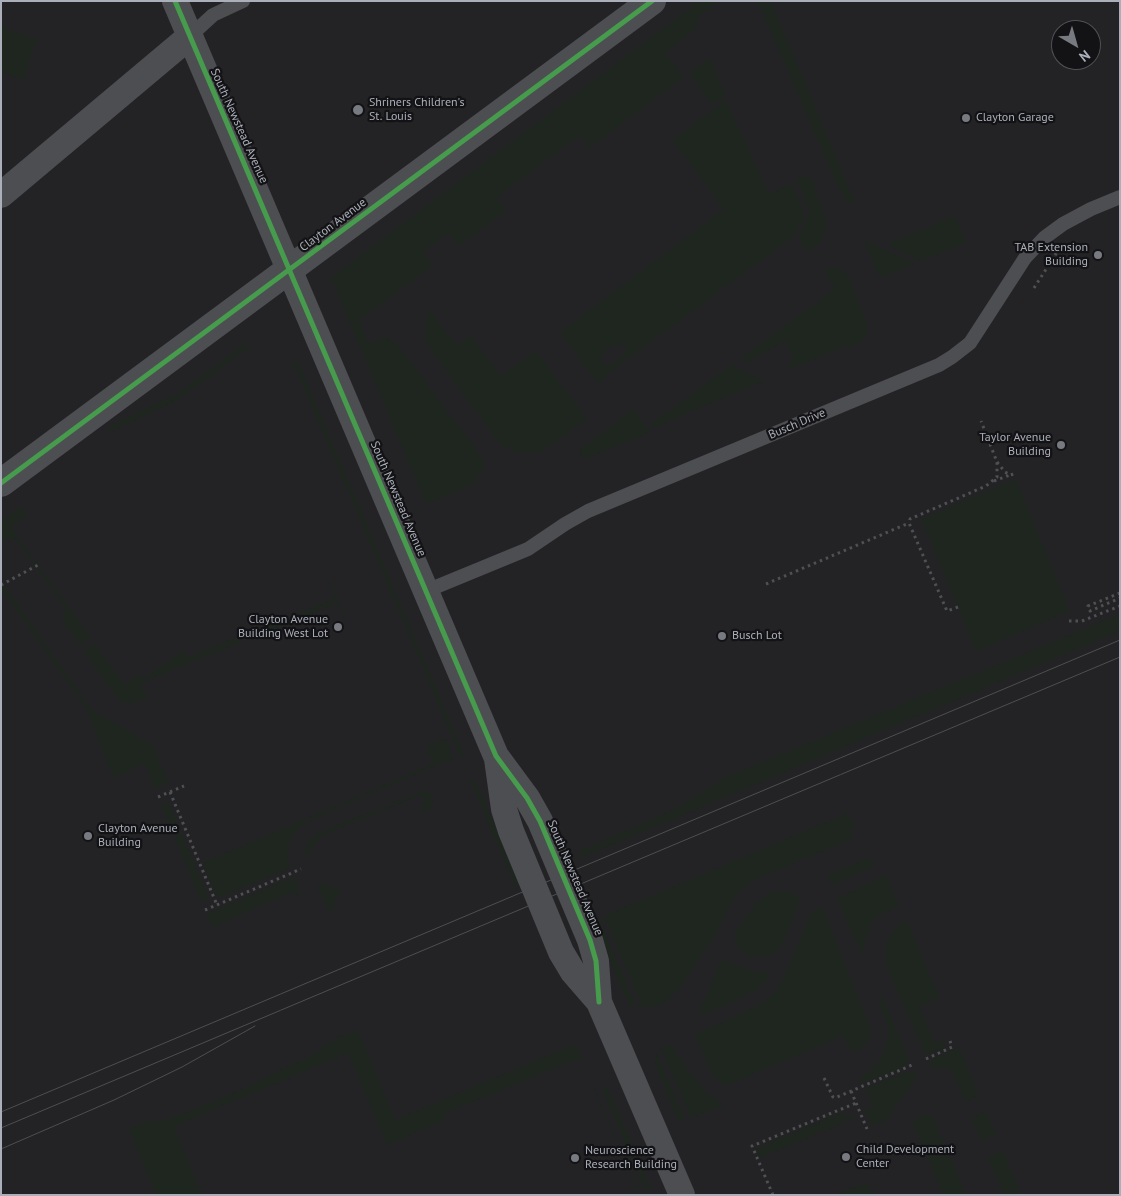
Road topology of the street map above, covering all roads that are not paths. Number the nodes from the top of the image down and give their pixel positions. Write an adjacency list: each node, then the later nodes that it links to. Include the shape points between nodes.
1 (175, 1): 4 (street, South Newstead Avenue)
2 (243, 1): 4 (lane, via 213,15)
3 (652, 1): 7 (street, Clayton Avenue)
4 (189, 37): 5 (street); 7 (street, South Newstead Avenue)
5 (1, 195)
6 (1120, 197): 9 (lane, Busch Drive, via 1069,220 1044,238 1025,258 970,343 952,358 588,511 528,548)
7 (290, 269): 8 (street, Clayton Avenue); 9 (street, South Newstead Avenue)
8 (1, 483)
9 (426, 591): 10 (street, South Newstead Avenue, via 496,756 504,809 511,831 553,934 573,972 599,1002)
10 (682, 1195)

